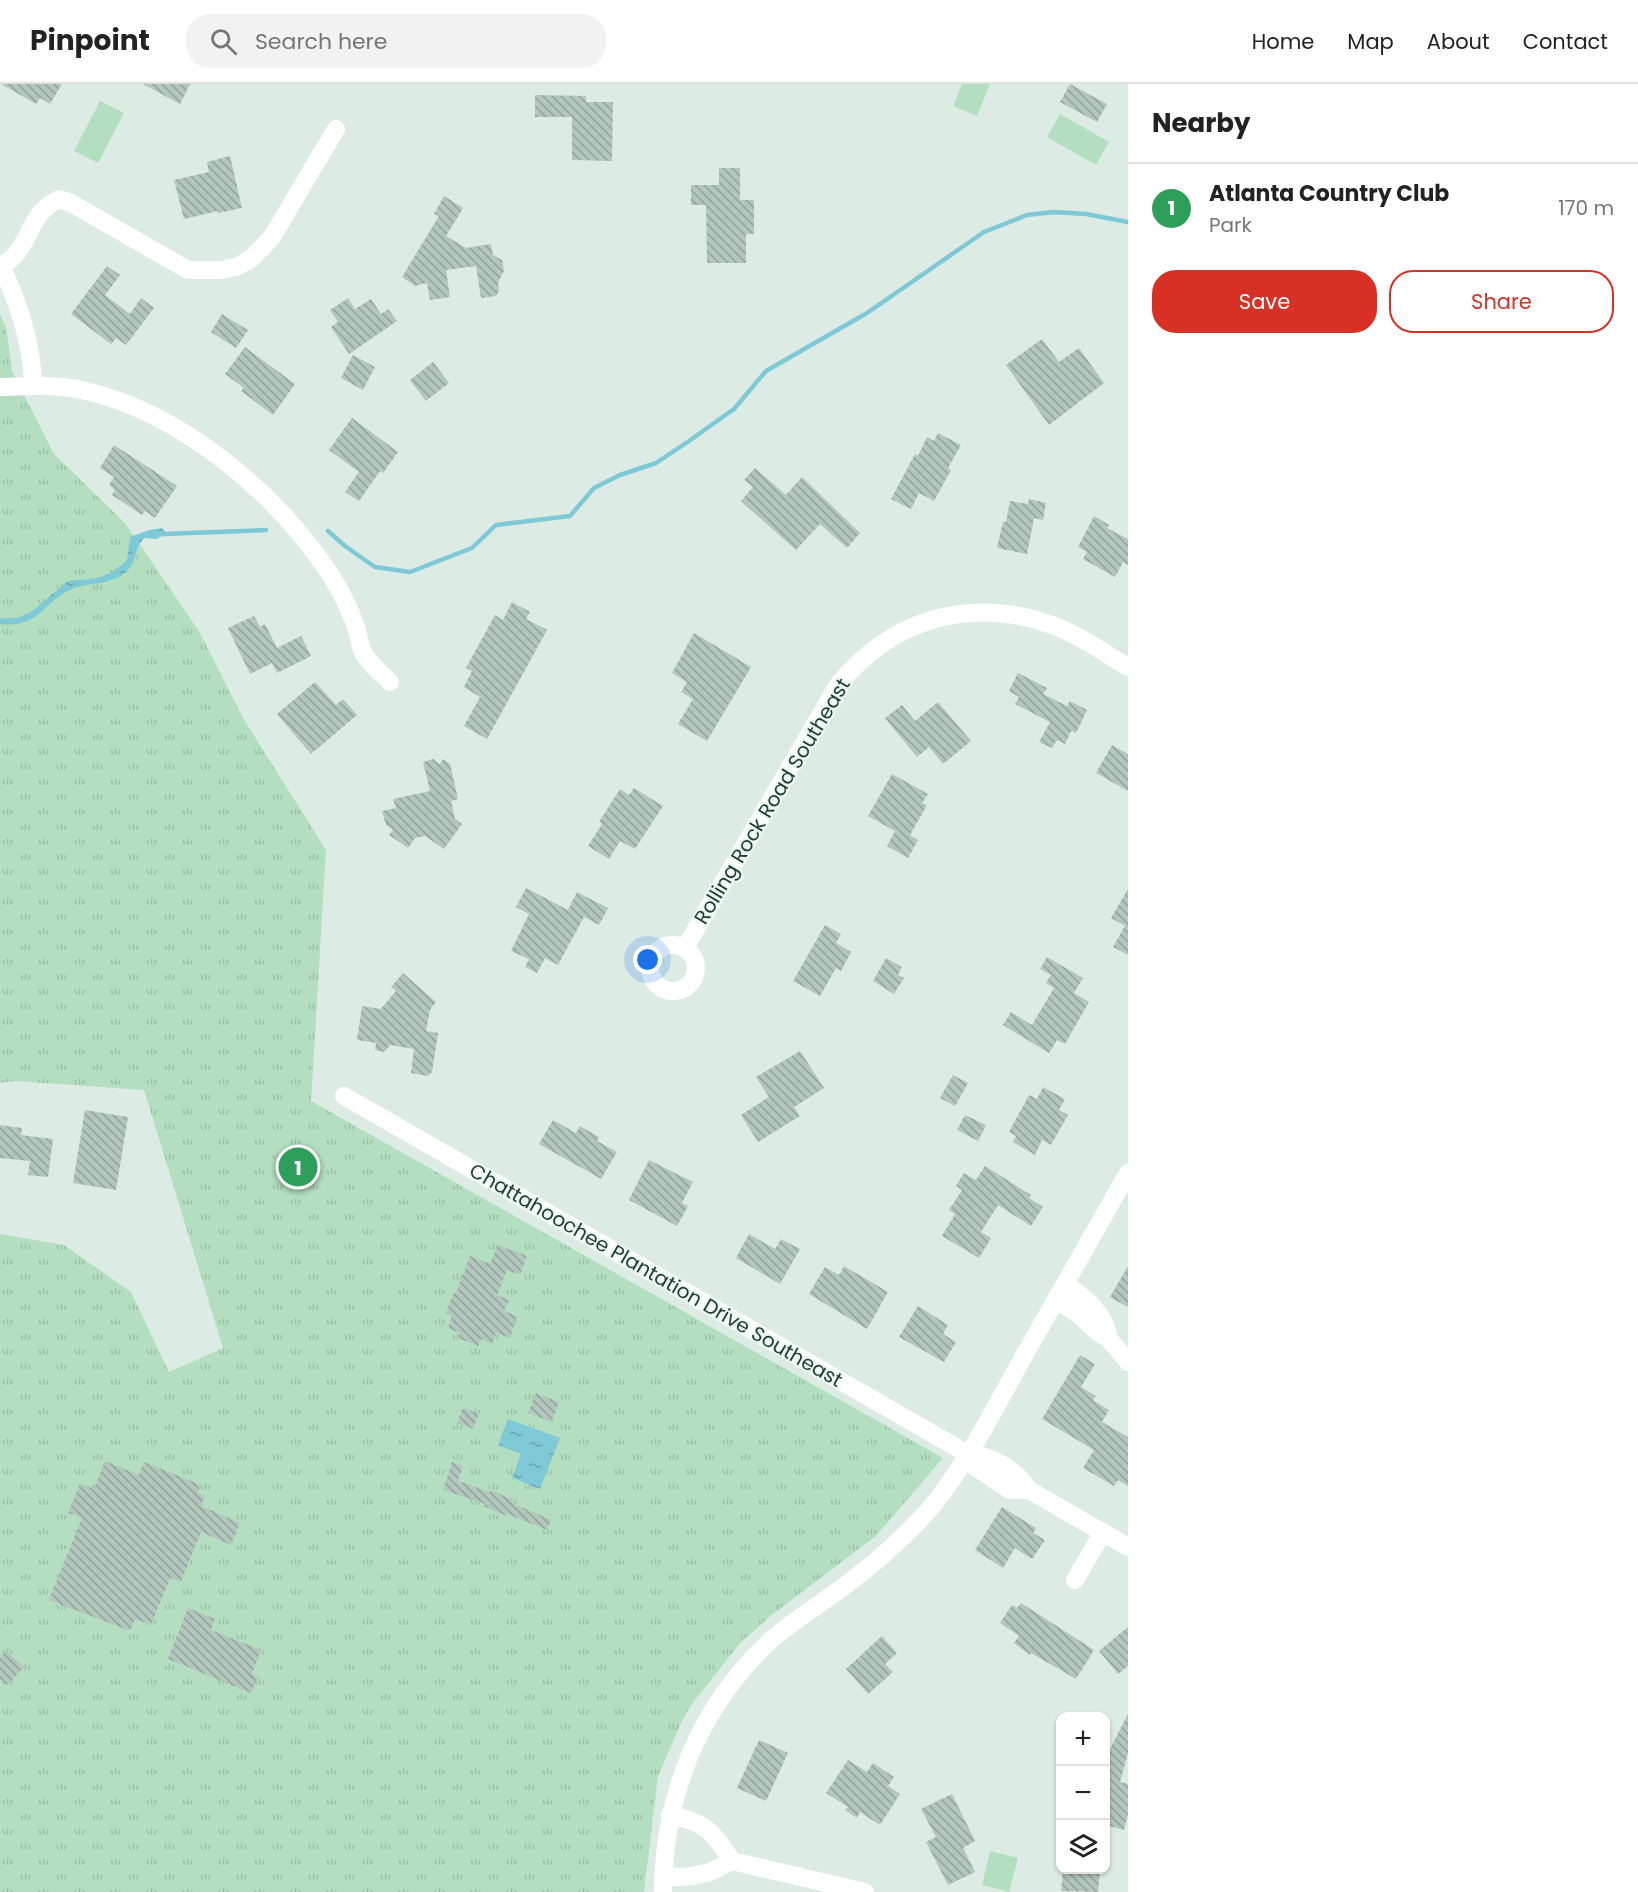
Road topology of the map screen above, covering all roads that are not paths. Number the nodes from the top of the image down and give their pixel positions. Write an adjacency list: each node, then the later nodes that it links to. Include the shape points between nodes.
1 (336, 129): 2 (street, via 272,237 236,267 188,270 59,199 46,205 16,254)
2 (1, 265): 3 (street, via 32,359)
3 (33, 385): 4 (street); 6 (street, via 80,389 126,402 216,454 286,516 318,556 346,604 364,654)
4 (0, 387)
5 (1128, 667): 7 (street, Rolling Rock Road Southeast, via 1051,625 994,613 939,617 885,641 857,662 838,685)
6 (390, 682)
7 (685, 948)
8 (344, 1096): 12 (street, Chattahoochee Plantation Drive Southeast)
9 (1128, 1173): 10 (street)
10 (1060, 1292): 11 (street); 12 (street)
11 (1128, 1362)
12 (968, 1454): 13 (street, Chattahoochee Plantation Drive Southeast, via 994,1460 1019,1475 1029,1490); 16 (street, via 933,1505 892,1547 771,1641 740,1673 701,1729)
13 (1103, 1532): 14 (street, Chattahoochee Plantation Drive Southeast); 15 (street)
14 (1128, 1547)
15 (1075, 1580)
16 (670, 1815): 17 (street, via 705,1827); 18 (street)
17 (732, 1861): 18 (street, via 710,1872); 19 (street)
18 (663, 1883)
19 (865, 1892)

